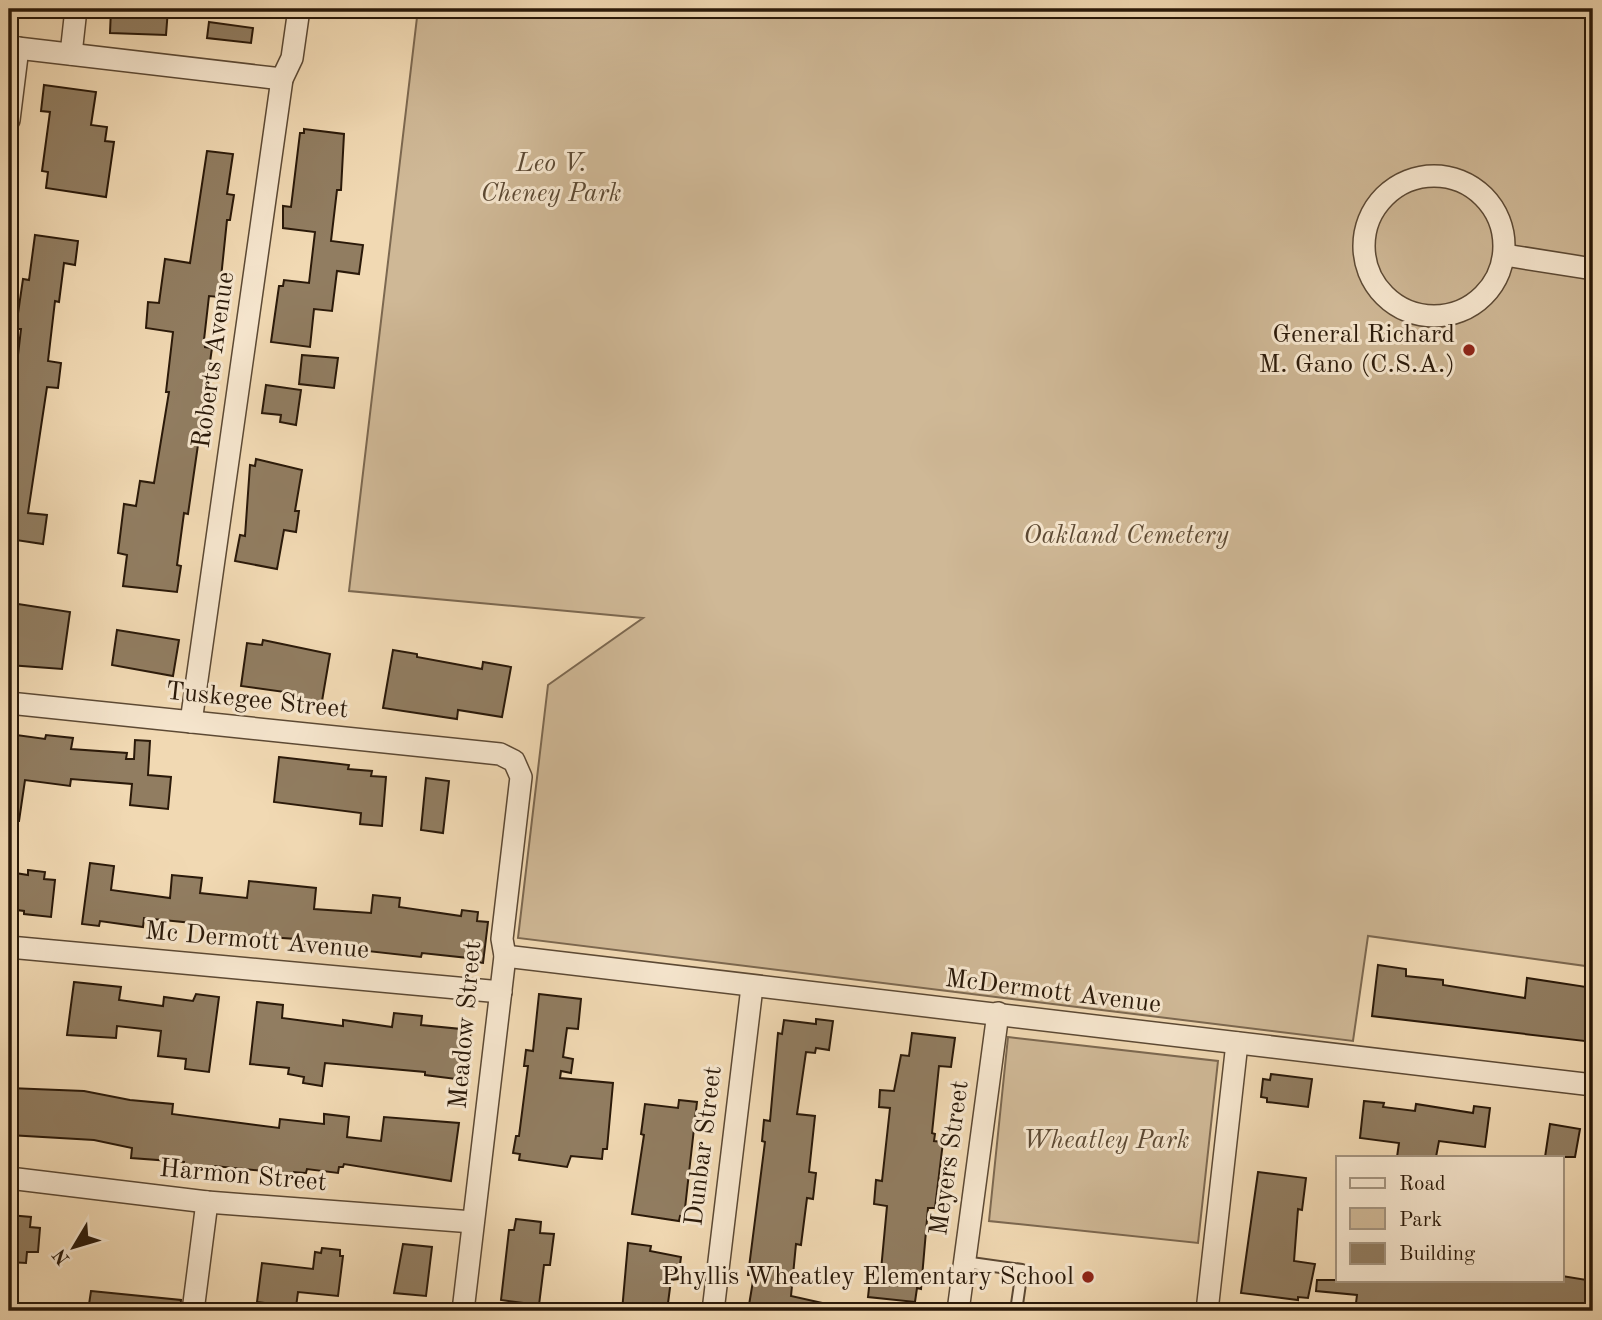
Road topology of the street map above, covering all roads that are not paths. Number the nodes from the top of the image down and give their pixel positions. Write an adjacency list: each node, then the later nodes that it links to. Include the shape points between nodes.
1 (76, 9): 4 (street)
2 (299, 9): 5 (street, Roberts Avenue, via 292,58)
3 (14, 48): 4 (street); 6 (street)
4 (71, 54): 5 (street)
5 (282, 79): 10 (street, Roberts Avenue)
6 (9, 120)
7 (1505, 255): 7 (street, via 1505,237 1496,212 1473,187 1448,177 1429,175 1404,182 1380,200 1363,240 1368,271 1383,296 1406,312 1429,318 1453,315 1482,300 1500,274); 8 (street)
8 (1593, 269)
9 (9, 703): 10 (street, Tuskegee Street)
10 (191, 722): 11 (street, Tuskegee Street)
11 (500, 754): 13 (street, Meadow Street, via 514,761 521,777 502,939)
12 (9, 947): 15 (street, Mc Dermott Avenue)
13 (505, 956): 14 (street, McDermott Avenue); 15 (street, Meadow Street)
14 (751, 986): 16 (street, McDermott Avenue); 25 (street, Dunbar Street)
15 (501, 992): 21 (street, Meadow Street)
16 (998, 1013): 17 (street, McDermott Avenue); 22 (street, Meyers Street)
17 (1237, 1043): 18 (street, McDermott Avenue); 28 (street)
18 (1593, 1085)
19 (9, 1178): 20 (street, Harmon Street)
20 (207, 1202): 21 (street, Harmon Street); 23 (street)
21 (472, 1222): 24 (street, Meadow Street)
22 (964, 1262): 26 (street, Meyers Street); 27 (lane, via 1022,1269)
23 (192, 1311)
24 (463, 1311)
25 (713, 1311)
26 (958, 1311)
27 (1016, 1311)
28 (1207, 1311)

